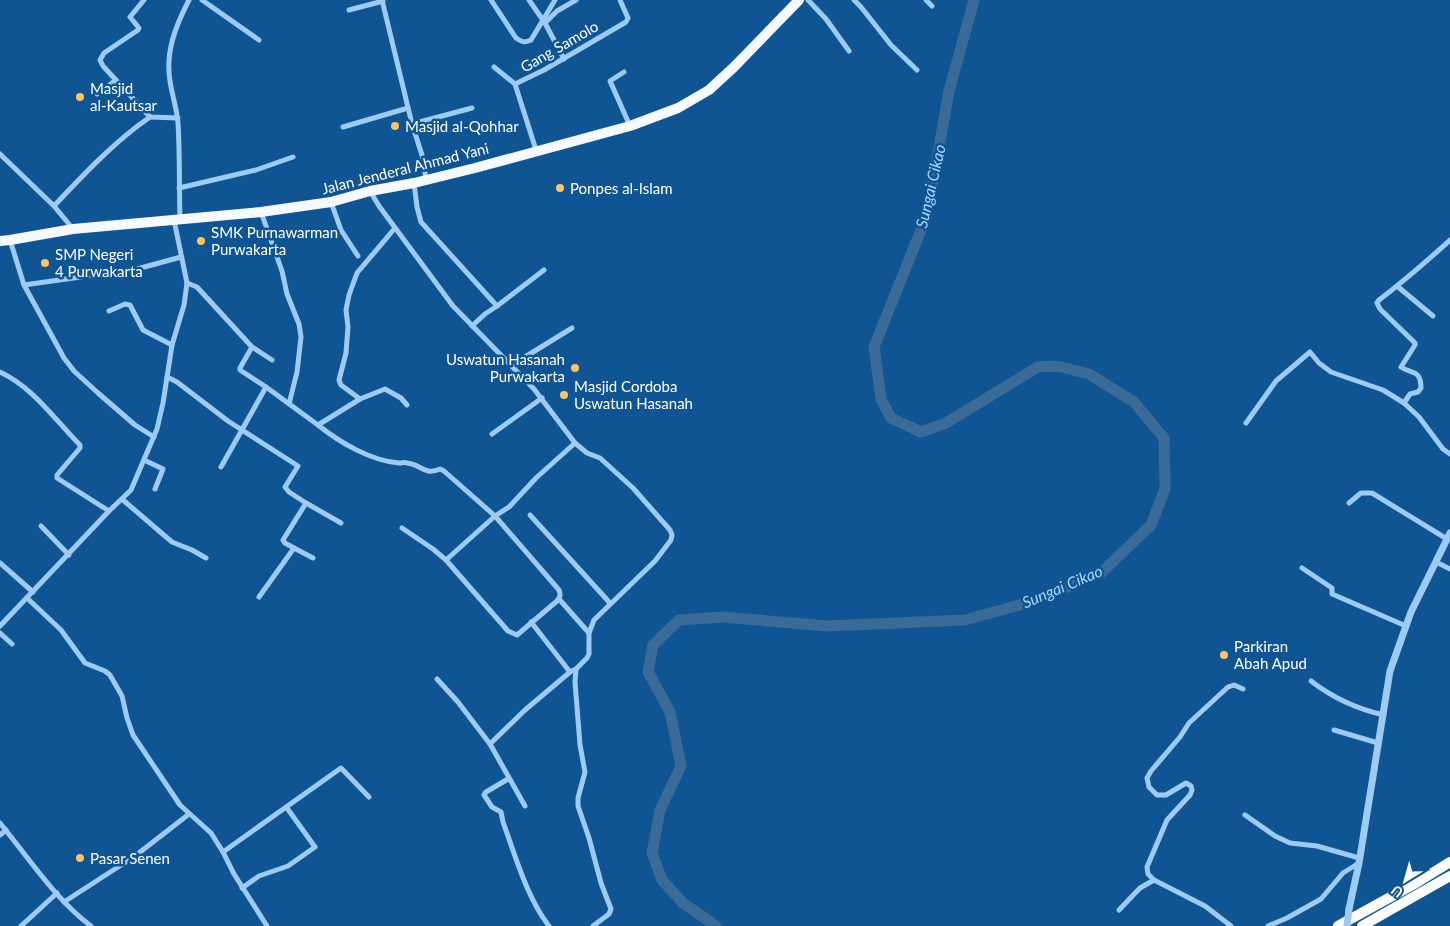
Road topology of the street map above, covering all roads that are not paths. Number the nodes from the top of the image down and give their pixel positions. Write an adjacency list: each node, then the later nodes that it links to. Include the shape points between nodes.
1 (144, 0): 23 (street, via 130,17 138,30 100,57 101,63)
2 (189, 0): 29 (street, via 173,34 169,62)
3 (202, 0): 17 (street)
4 (491, 0): 16 (street, via 521,42 531,40)
5 (529, 0): 16 (street)
6 (555, 0): 16 (street)
7 (576, 0): 16 (street)
8 (620, 0): 19 (street, Gang Samolo, via 628,20)
9 (799, 0): 31 (highway, Jalan Jenderal Ahmad Yani, via 709,90 678,108)
10 (808, 0): 18 (street)
11 (854, 0): 21 (street, via 891,45)
12 (926, 0): 14 (street)
13 (382, 1): 15 (street); 26 (street)
14 (932, 6)
15 (349, 10)
16 (544, 22): 19 (street)
17 (259, 40)
18 (849, 51)
19 (564, 59): 24 (street, Gang Samolo)
20 (494, 68): 24 (street)
21 (918, 70)
22 (624, 72): 31 (street, via 610,81)
23 (116, 80): 25 (street); 28 (street)
24 (516, 84): 33 (street, Gang Samolo)
25 (97, 94)
26 (408, 108): 30 (street); 32 (street)
27 (472, 108): 30 (street)
28 (150, 117): 29 (street); 41 (street, via 113,147)
29 (178, 118): 38 (street)
30 (412, 124): 36 (street)
31 (630, 126): 33 (highway, Jalan Jenderal Ahmad Yani)
32 (343, 127)
33 (536, 150): 36 (highway, Jalan Jenderal Ahmad Yani, via 475,168)
34 (0, 154): 41 (street)
35 (293, 157): 38 (street, via 256,170)
36 (425, 175): 37 (highway, Jalan Jenderal Ahmad Yani)
37 (414, 183): 39 (highway, Jalan Jenderal Ahmad Yani); 54 (street, via 420,222)
38 (179, 188): 43 (street)
39 (370, 191): 40 (highway, Jalan Jenderal Ahmad Yani); 44 (street)
40 (331, 202): 42 (highway, Jalan Jenderal Ahmad Yani); 48 (street, via 341,230)
41 (54, 206): 45 (street)
42 (261, 212): 43 (highway, Jalan Jenderal Ahmad Yani); 69 (street, via 301,337)
43 (177, 219): 45 (highway, Jalan Jenderal Ahmad Yani); 49 (street)
44 (394, 228): 57 (street, via 447,299); 67 (street, via 357,272 348,296 346,353 339,380)
45 (73, 229): 47 (highway, Jalan Jenderal Ahmad Yani)
46 (1450, 240): 53 (street)
47 (5, 241): 52 (street)
48 (358, 256)
49 (182, 257): 51 (street); 52 (street, via 137,269)
50 (544, 270): 54 (street)
51 (187, 283): 59 (street); 60 (street, via 197,287)
52 (24, 285): 75 (street, via 49,333 74,371 135,425)
53 (1396, 286): 56 (street); 68 (street, via 1377,303 1415,343 1401,367 1416,374 1421,388 1410,394)
54 (497, 306): 57 (street)
55 (109, 311): 59 (street, via 130,305 143,330)
56 (1433, 316)
57 (472, 326): 62 (street)
58 (572, 328): 62 (street)
59 (172, 345): 64 (street)
60 (252, 347): 61 (street); 65 (street, via 240,369)
61 (272, 360)
62 (514, 367): 66 (street)
63 (0, 372): 84 (street, via 34,395 80,445 57,478)
64 (167, 376): 73 (street); 75 (street)
65 (266, 387): 69 (street); 73 (street)
66 (542, 398): 74 (street); 76 (street)
67 (360, 399): 70 (street, via 388,389); 72 (street)
68 (1404, 403): 71 (street, via 1383,390 1331,372 1310,352 1276,381); 77 (street)
69 (289, 404): 72 (street)
70 (407, 405)
71 (1246, 423)
72 (318, 425): 86 (street, via 342,443 365,454 410,463 431,472 444,471)
73 (242, 430): 79 (street); 82 (street, via 297,466 285,488)
74 (492, 434)
75 (154, 437): 78 (street)
76 (575, 443): 86 (street); 104 (street, via 587,454 600,458 633,488 672,535 655,561)
77 (1450, 454)
78 (144, 460): 80 (street, via 163,468); 81 (street, via 131,490)
79 (221, 467)
80 (155, 489)
81 (122, 500): 84 (street); 93 (street, via 172,542)
82 (306, 503): 87 (street); 91 (street, via 283,540)
83 (1350, 503): 90 (street, via 1361,493 1372,493)
84 (109, 512): 92 (street)
85 (530, 515): 104 (street)
86 (495, 516): 95 (street); 103 (street, via 559,590)
87 (341, 523)
88 (41, 526): 92 (street)
89 (402, 528): 95 (street)
90 (1448, 536): 96 (street)
91 (294, 548): 94 (street); 101 (street)
92 (69, 555): 100 (street)
93 (206, 558)
94 (313, 558)
95 (446, 560): 105 (street, via 512,634 517,635)
96 (1436, 562): 99 (street); 107 (street)
97 (0, 563): 100 (street)
98 (1302, 568): 107 (street, via 1332,588 1332,594)
99 (1450, 569)
100 (33, 592): 102 (street)
101 (259, 597)
102 (27, 598): 106 (street); 124 (street, via 61,630 86,663 110,675 122,696 133,734 164,783)
103 (559, 599): 105 (street); 109 (street)
104 (610, 603): 109 (street, via 594,620)
105 (531, 622): 112 (street)
106 (0, 626)
107 (1406, 626): 116 (street, via 1390,671)
108 (0, 633): 110 (street)
109 (589, 633): 111 (street, via 587,658)
110 (12, 644)
111 (576, 669): 112 (street); 142 (street, via 580,745 585,772 578,806 611,909)
112 (570, 672): 119 (street)
113 (437, 679): 119 (street)
114 (1311, 681): 116 (street, via 1331,696)
115 (1243, 689): 133 (street, via 1234,685 1228,687 1189,723 1147,778 1149,787 1157,795 1166,795 1184,784 1192,787 1190,795 1167,820 1155,846 1147,870)
116 (1384, 715): 118 (street)
117 (1334, 730): 118 (street)
118 (1378, 743): 130 (street)
119 (490, 744): 120 (street)
120 (508, 779): 122 (street); 141 (street, via 484,796 492,807 501,812 527,884)
121 (369, 797): 123 (street, via 342,768)
122 (525, 806)
123 (287, 808): 129 (street); 134 (street, via 315,847 288,866 259,876)
124 (189, 814): 129 (street, via 203,824); 136 (street, via 136,856)
125 (1245, 815): 130 (street, via 1290,843 1317,846)
126 (0, 823): 127 (street)
127 (6, 830): 128 (street); 135 (street)
128 (0, 835)
129 (223, 852): 134 (street)
130 (1359, 861): 144 (street, via 1343,873 1321,899); 146 (street, bridge)
131 (1450, 862): 145 (highway)
132 (1450, 876): 147 (highway)
133 (1154, 880): 137 (street, via 1140,888); 143 (street, via 1205,906)
134 (242, 888): 140 (street)
135 (57, 893): 136 (street); 138 (street)
136 (64, 902): 139 (street)
137 (1119, 910)
138 (21, 926)
139 (91, 926)
140 (267, 926)
141 (549, 926)
142 (593, 926)
143 (1231, 926)
144 (1268, 926)
145 (1338, 926)
146 (1347, 926)
147 (1362, 926)

